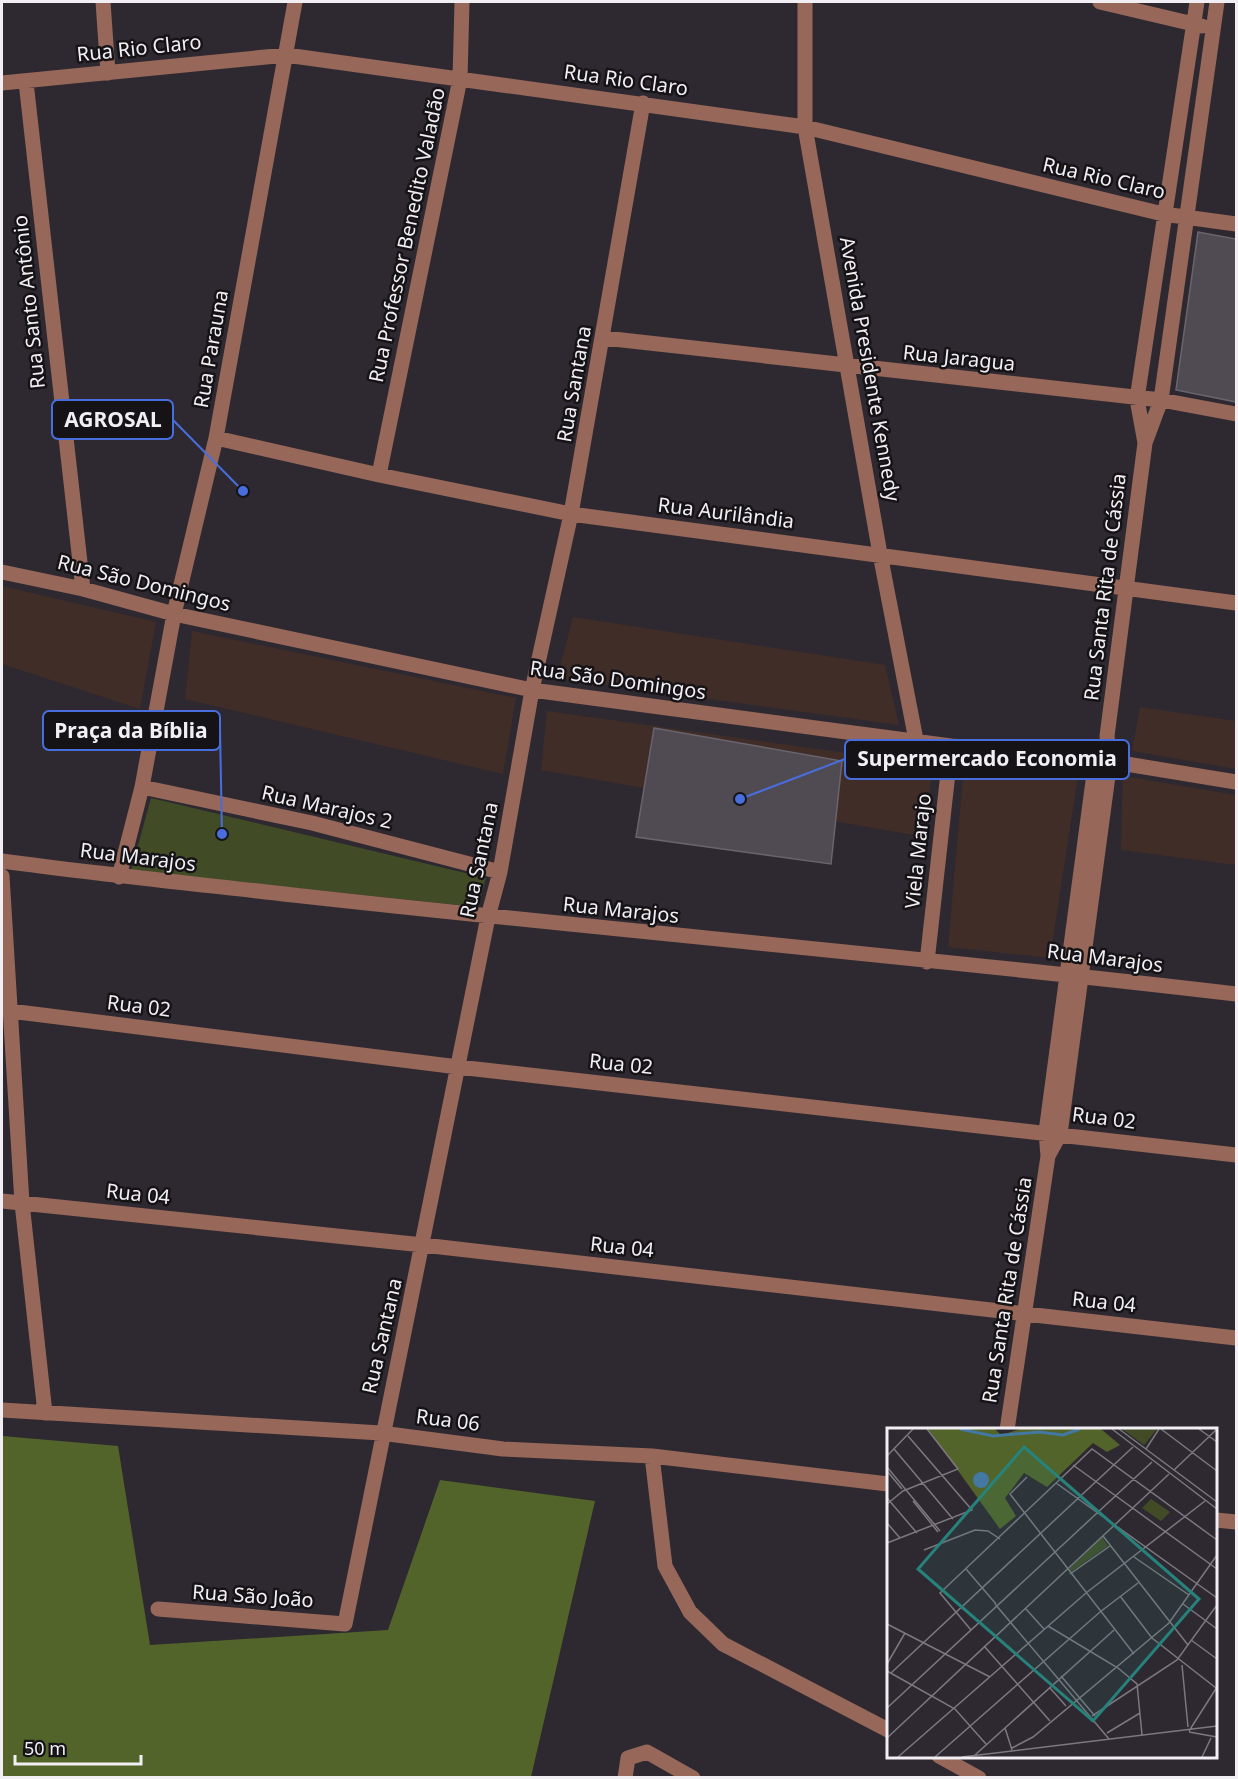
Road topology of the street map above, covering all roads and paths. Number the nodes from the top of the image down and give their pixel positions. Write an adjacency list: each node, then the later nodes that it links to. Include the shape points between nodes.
1 (103, 2): 11 (street)
2 (295, 2): 10 (street, Rua Parauna)
3 (462, 2): 12 (street, Rua Professor Benedito Valadão)
4 (805, 2): 16 (street, Avenida Presidente Kennedy)
5 (1100, 2): 8 (street)
6 (1197, 2): 8 (street, Rua Santa Rita de Cássia)
7 (1217, 2): 9 (street, Rua Santa Rita de Cássia)
8 (1194, 23): 9 (street); 17 (street, Rua Santa Rita de Cássia)
9 (1213, 29): 18 (street, Rua Santa Rita de Cássia)
10 (286, 55): 11 (street, Rua Rio Claro); 12 (street, Rua Rio Claro); 25 (street, Rua Parauna)
11 (108, 73): 13 (street, Rua Rio Claro)
12 (460, 79): 15 (street, Rua Rio Claro); 27 (street, Rua Professor Benedito Valadão)
13 (26, 82): 14 (street, Rua Rio Claro); 31 (street, Rua Santo Antônio)
14 (2, 83)
15 (643, 104): 16 (street, Rua Rio Claro); 20 (street, Rua Santana)
16 (805, 127): 17 (street, Rua Rio Claro); 21 (street, Avenida Presidente Kennedy)
17 (1163, 214): 18 (street, Rua Rio Claro); 22 (street, Rua Santa Rita de Cássia)
18 (1185, 217): 19 (street, Rua Rio Claro); 23 (street, Rua Santa Rita de Cássia)
19 (1236, 224)
20 (604, 338): 21 (street, Rua Jaragua); 28 (street, Rua Santana)
21 (849, 367): 22 (street, Rua Jaragua); 29 (street, Avenida Presidente Kennedy)
22 (1137, 399): 23 (street, Rua Jaragua); 26 (street, Rua Santa Rita de Cássia)
23 (1161, 400): 24 (street, Rua Jaragua); 26 (street, Rua Santa Rita de Cássia)
24 (1236, 414)
25 (216, 438): 27 (street, Rua Aurilândia); 34 (street, Rua Parauna)
26 (1145, 444): 32 (street, Rua Santa Rita de Cássia)
27 (379, 475): 28 (street, Rua Aurilândia)
28 (571, 514): 29 (street, Rua Aurilândia); 35 (street, Rua Santana)
29 (880, 554): 32 (street, Rua Aurilândia); 36 (street, Avenida Presidente Kennedy)
30 (2, 572): 31 (street, Rua São Domingos)
31 (83, 589): 34 (street, Rua São Domingos)
32 (1127, 589): 33 (street, Rua Aurilândia); 38 (street, Rua Santa Rita de Cássia)
33 (1236, 603)
34 (174, 614): 35 (street, Rua São Domingos); 40 (street, Rua Parauna)
35 (532, 690): 36 (street, Rua São Domingos); 42 (street, Rua Santana)
36 (916, 740): 37 (street, Rua São Domingos)
37 (951, 746): 38 (street, Rua São Domingos); 46 (street, Viela Marajo)
38 (1103, 760): 39 (street, Rua São Domingos); 47 (street, Rua Santa Rita de Cássia); 48 (street, Rua Santa Rita de Cássia)
39 (1236, 783)
40 (142, 787): 42 (street, Rua Marajos 2, via 312,823); 44 (street, Rua Parauna)
41 (2, 861): 44 (street, Rua Marajos)
42 (500, 872): 45 (street, Rua Santana)
43 (2, 876): 50 (street)
44 (118, 877): 45 (street, Rua Marajos)
45 (488, 917): 46 (street, Rua Marajos); 51 (street, Rua Santana)
46 (927, 962): 47 (street, Rua Marajos)
47 (1066, 973): 48 (street, Rua Marajos); 52 (street, Rua Santa Rita de Cássia)
48 (1082, 976): 49 (street, Rua Marajos); 52 (street, Rua Santa Rita de Cássia)
49 (1236, 994)
50 (6, 1011): 51 (street, Rua 02); 55 (street)
51 (458, 1067): 52 (street, Rua 02); 56 (street, Rua Santana)
52 (1053, 1133): 53 (street, Rua 02); 57 (street, Rua Santa Rita de Cássia)
53 (1236, 1155)
54 (2, 1201): 55 (street, Rua 04)
55 (22, 1203): 56 (street, Rua 04); 60 (street)
56 (423, 1245): 57 (street, Rua 04); 62 (street, Rua Santana)
57 (1025, 1314): 58 (street, Rua 04); 61 (street, Rua Santa Rita de Cássia)
58 (1236, 1338)
59 (2, 1410): 60 (street, Rua 06)
60 (45, 1413): 62 (street, Rua 06)
61 (1007, 1428)
62 (381, 1433): 63 (street, Rua 06, via 503,1449); 68 (street, Rua Santana)
63 (652, 1456): 64 (street, Rua 06); 69 (street, via 665,1566 690,1612 723,1644)
64 (887, 1484)
65 (1217, 1520): 66 (street)
66 (1236, 1522)
67 (158, 1610): 68 (street, Rua São João)
68 (345, 1624)
69 (887, 1729)
70 (943, 1758): 73 (street)
71 (625, 1778): 72 (street, via 628,1758 647,1752)
72 (693, 1778)
73 (979, 1778)

